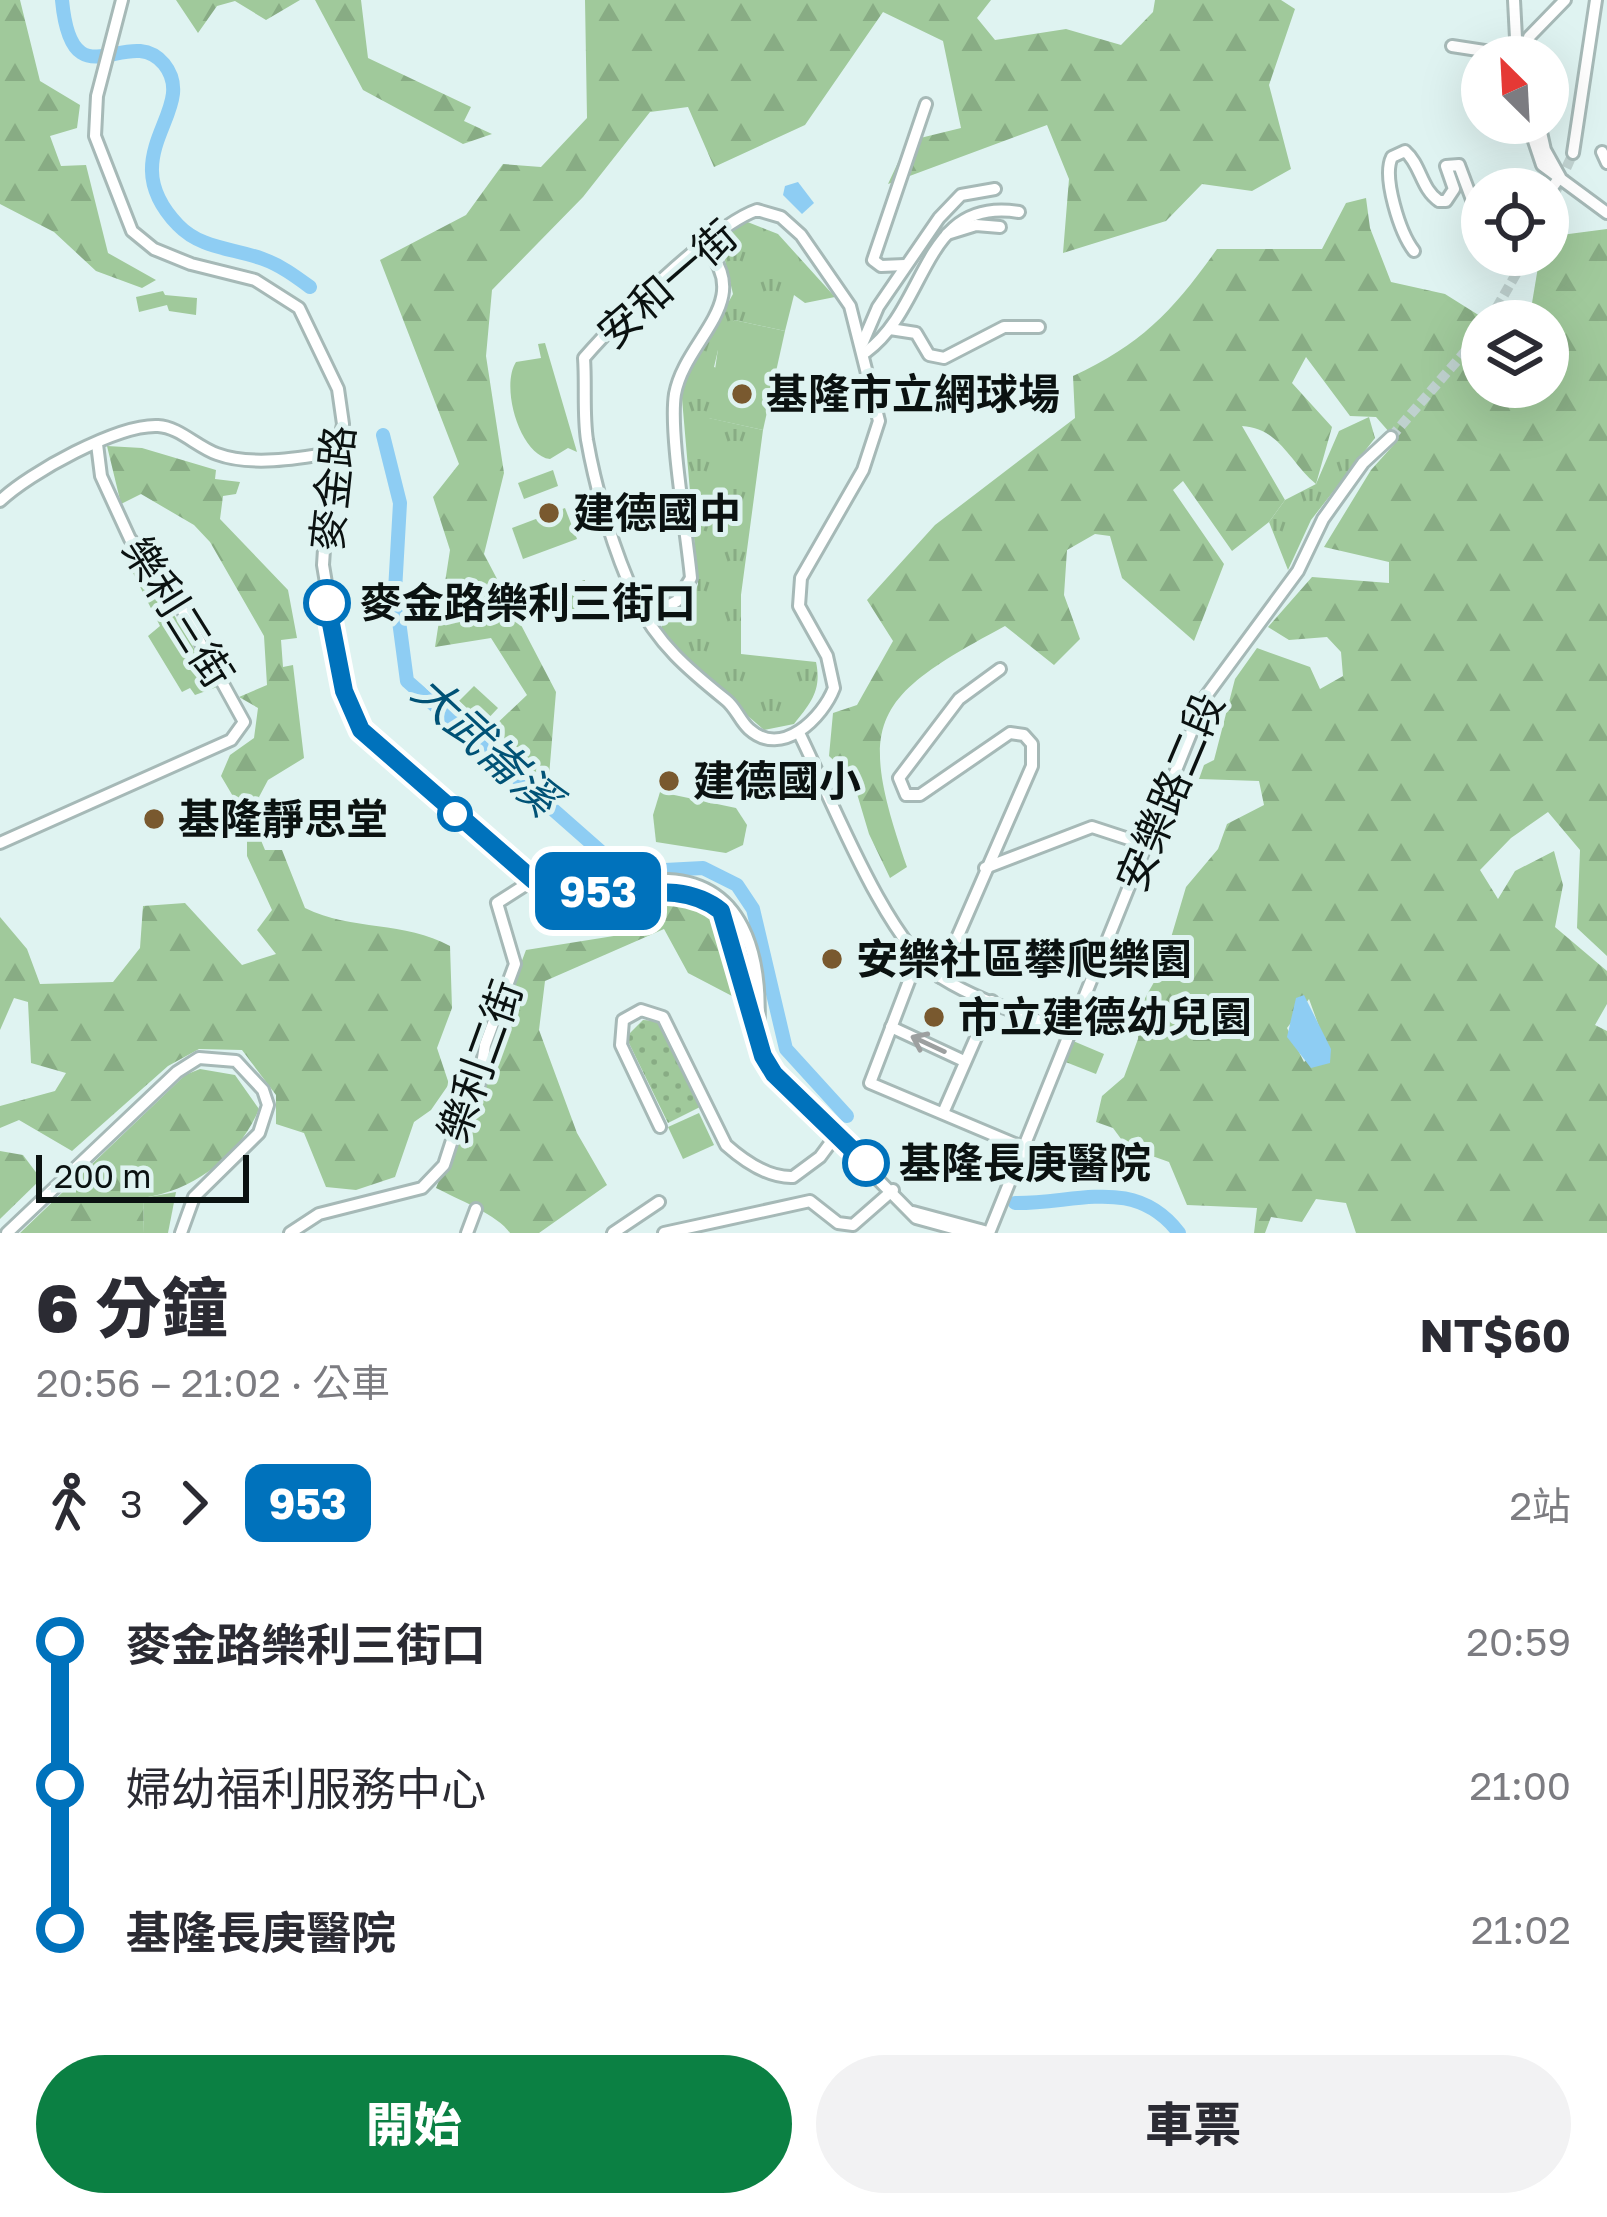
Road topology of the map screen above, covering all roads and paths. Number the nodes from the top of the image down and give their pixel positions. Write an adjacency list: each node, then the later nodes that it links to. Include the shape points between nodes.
1 (122, 0): 26 (street, 麥金路, via 95,136 132,231 154,249 255,280 299,308 343,410)
2 (1514, 0): 5 (street)
3 (1565, 0): 6 (street)
4 (1596, 0): 10 (street)
5 (1518, 36)
6 (1530, 36)
7 (1452, 46): 8 (street)
8 (1461, 47)
9 (926, 104): 20 (street, via 873,260)
10 (1574, 153)
11 (1461, 170): 19 (street, via 1446,166 1454,189 1439,201 1406,151 1392,157 1385,177)
12 (1569, 184): 15 (street)
13 (995, 189): 20 (street, via 961,196)
14 (1018, 212): 17 (street, via 986,206)
15 (1607, 213)
16 (1000, 227): 17 (street)
17 (946, 234): 22 (street)
18 (705, 247): 23 (street, 安和一街, via 748,213 781,217 821,259); 28 (street, via 727,292 676,391 691,578 677,601); 28 (street, 安和一街, via 584,358 587,440)
19 (1414, 251)
20 (905, 265): 23 (street)
21 (1039, 327): 22 (street, via 1004,327 944,358 929,355 916,333)
22 (890, 329): 23 (street)
23 (864, 347): 30 (street, 安和一街, via 879,421 875,445 801,578 804,619 832,668 834,688)
24 (1391, 437): 32 (street, 安樂路二段, via 1322,519 1298,571 1206,697)
25 (97, 444): 26 (street, via 163,425 238,458); 27 (street); 31 (street, 樂利三街, via 101,476 130,539 163,575 244,722 232,740)
26 (338, 452): 34 (street, 麥金路, via 323,565 350,710 375,745)
27 (0, 501)
28 (646, 618): 30 (street, 安和一街, via 751,731)
29 (1000, 669): 33 (street, via 958,699 898,778 906,795 920,796 1010,733 1024,735 1032,766)
30 (799, 733): 35 (street, via 896,927)
31 (0, 843)
32 (1147, 845): 33 (street, via 1092,827); 39 (street, 安樂路二段)
33 (985, 868): 35 (street)
34 (533, 880): 43 (street, 麥金路, via 554,891 710,902 746,971 758,1040 774,1074); 52 (street, 樂利二街, via 497,903 515,964 485,1045 482,1079 444,1165 422,1188 319,1214)
35 (940, 977): 37 (street)
36 (909, 980): 38 (street)
37 (992, 1001): 39 (street); 40 (street)
38 (891, 1027): 40 (street, one-way to 38); 41 (street, via 870,1082)
39 (1069, 1032): 44 (street, 安樂路二段)
40 (964, 1061): 41 (street)
41 (943, 1113): 44 (street)
42 (660, 1127): 43 (street, via 619,1037 623,1020 641,1010 663,1017 726,1145 740,1157 793,1177)
43 (837, 1134): 45 (street, 麥金路)
44 (1022, 1147): 49 (street, 安樂路二段)
45 (893, 1190): 48 (street, 麥金路); 55 (street, via 853,1225 810,1201)
46 (659, 1202): 54 (street)
47 (476, 1209): 53 (street)
48 (917, 1216): 49 (street); 56 (street, 麥金路)
49 (987, 1232)
50 (7, 1233): 51 (street, via 177,1072 199,1058 236,1061 263,1090 265,1120 194,1197)
51 (181, 1233)
52 (290, 1233)
53 (467, 1233)
54 (613, 1233)
55 (664, 1233)
56 (931, 1233)

